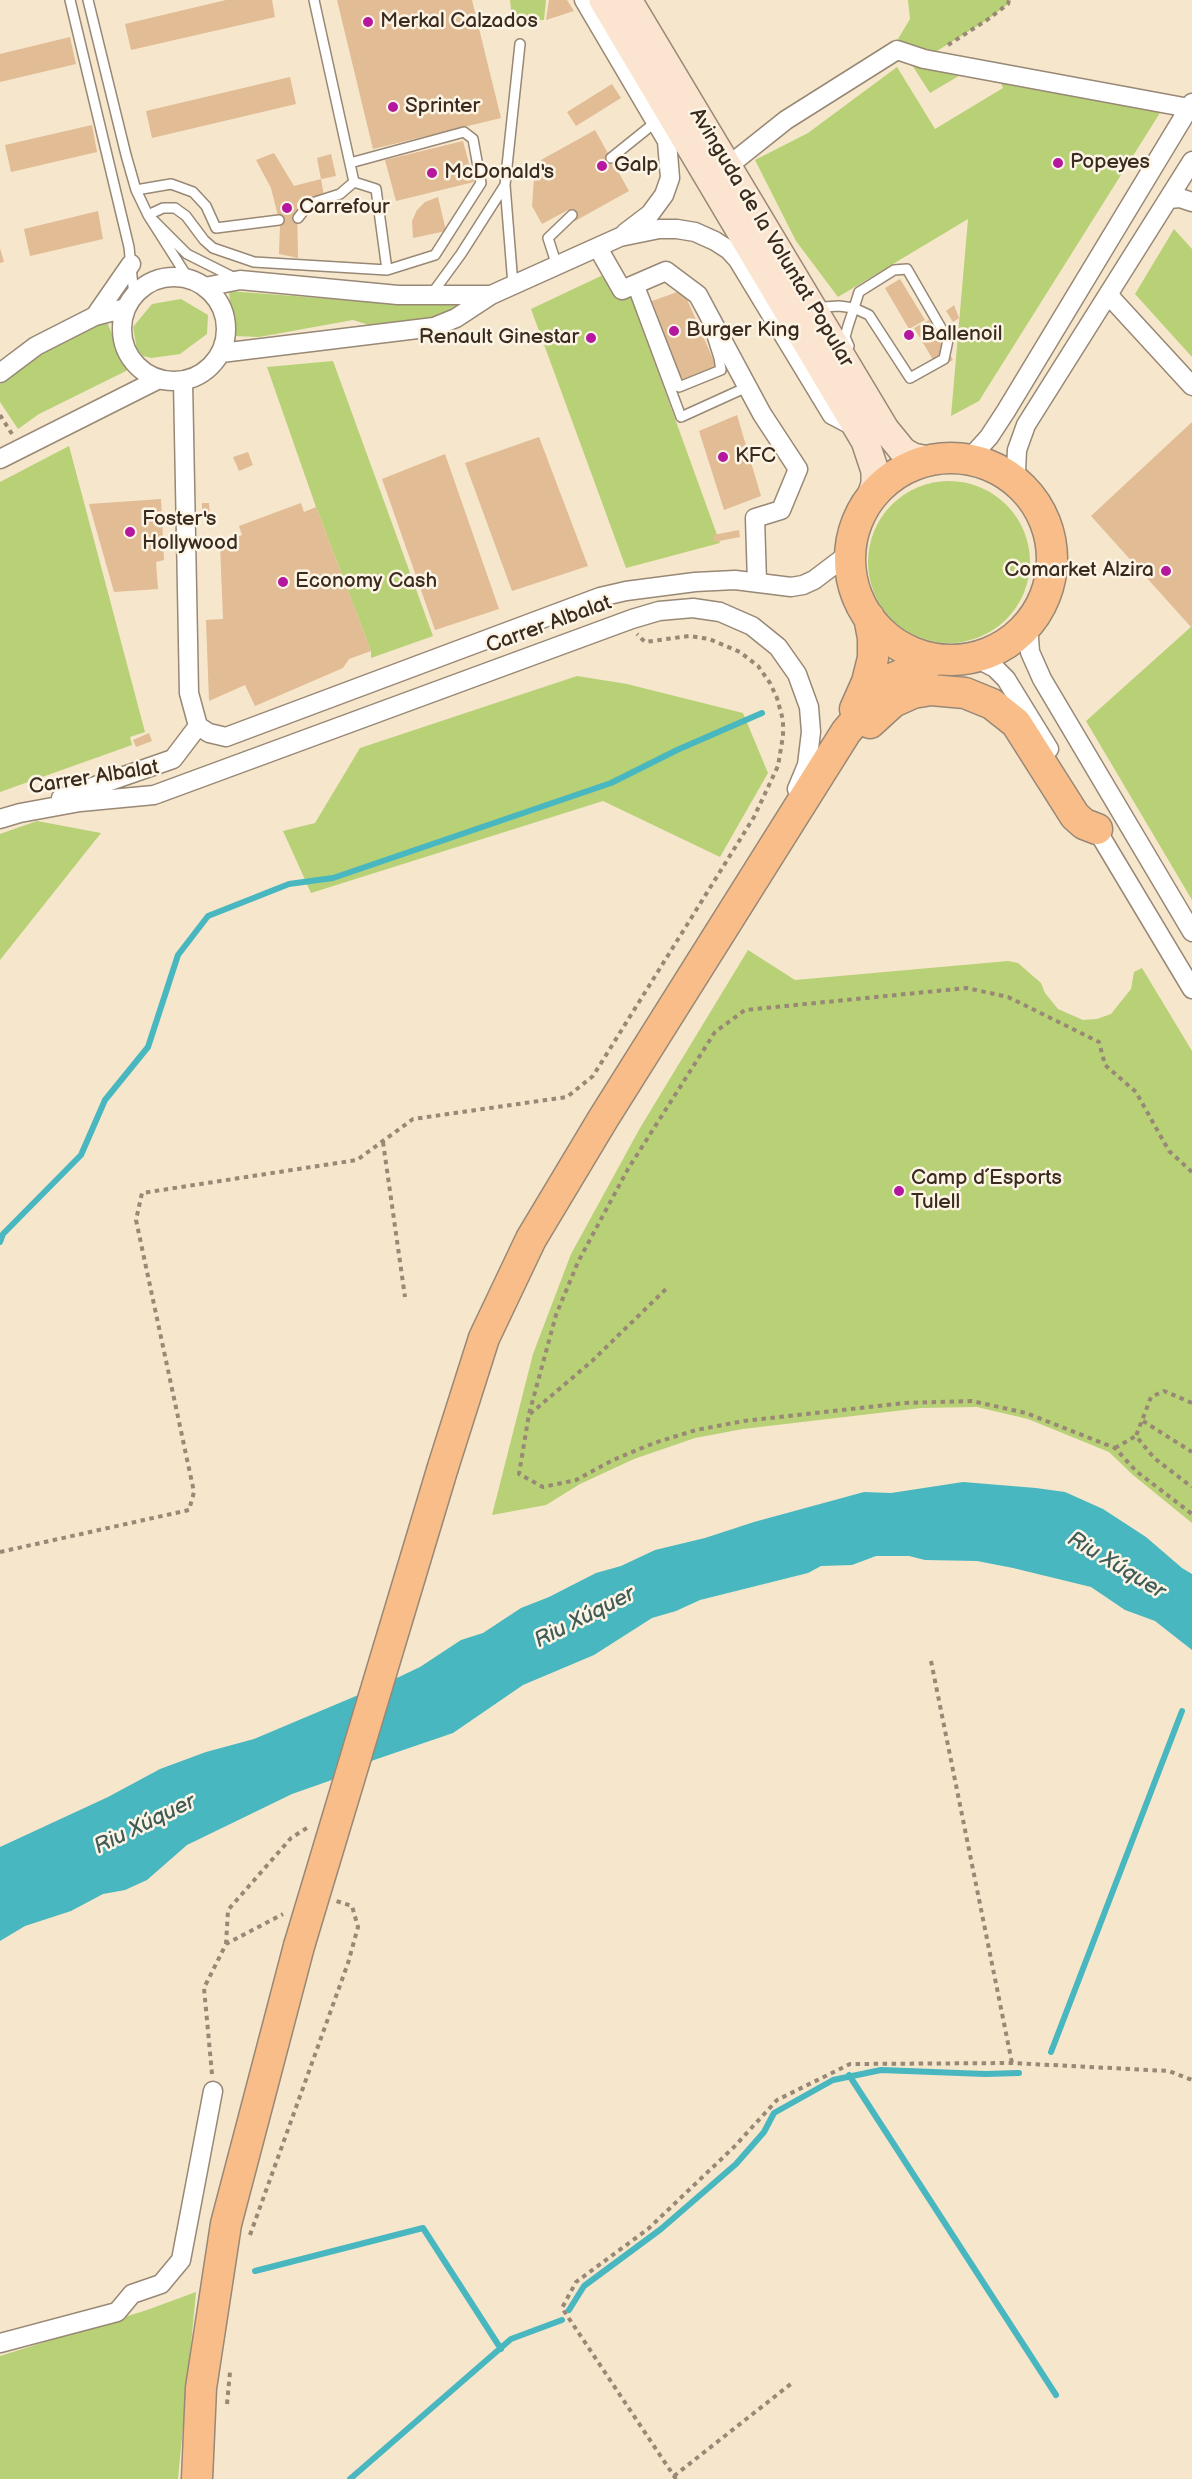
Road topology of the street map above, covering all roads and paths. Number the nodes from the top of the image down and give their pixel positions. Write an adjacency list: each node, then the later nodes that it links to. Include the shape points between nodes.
1 (70, 0): 27 (lane)
2 (88, 0): 18 (lane)
3 (314, 0): 15 (lane)
4 (584, 0): 11 (street, Avinguda de la Voluntat Popular)
5 (603, 0): 50 (main road, Avinguda de la Voluntat Popular)
6 (628, 0): 39 (main road, Avinguda de la Voluntat Popular)
7 (1009, 0): 9 (path, via 987,20)
8 (520, 44): 17 (lane)
9 (924, 59): 10 (street); 13 (street, via 897,50 786,120)
10 (1191, 106): 52 (street, via 1006,411)
11 (657, 121): 12 (lane); 25 (street, Avinguda de la Voluntat Popular, via 668,141 670,178 664,195 650,214)
12 (611, 158)
13 (737, 159)
14 (1192, 160): 19 (street)
15 (350, 163): 16 (lane); 29 (lane, via 464,132 473,139 481,183 435,255)
16 (354, 182): 23 (lane, via 340,194 309,204); 29 (lane, via 376,189)
17 (505, 185): 33 (lane); 36 (lane)
18 (136, 190): 21 (lane); 24 (lane, via 171,184 193,192 206,206 216,228)
19 (1169, 199): 20 (street); 35 (street)
20 (1192, 202)
21 (148, 215): 29 (lane, via 163,208 175,208 213,248 254,262); 30 (lane); 31 (lane, via 187,254)
22 (572, 215): 28 (lane, via 548,238)
23 (298, 218)
24 (279, 220)
25 (620, 237): 26 (street); 50 (street, Avinguda de la Voluntat Popular, via 677,229 695,232 729,250 832,415)
26 (598, 248): 28 (street); 32 (street, via 622,290)
27 (131, 264): 38 (lane); 42 (street)
28 (557, 266): 33 (street)
29 (387, 270)
30 (188, 279): 34 (street); 38 (street, via 159,279 145,286)
31 (240, 280): 34 (street); 36 (street)
32 (635, 284): 41 (street, via 666,271 698,295); 41 (lane, via 679,387 721,370 706,319); 49 (lane, via 681,417)
33 (513, 285): 37 (street)
34 (205, 287): 43 (street, via 223,310 226,339)
35 (1109, 293): 48 (street); 54 (street, via 1026,425 1017,450 1016,471)
36 (431, 295): 37 (street)
37 (491, 295): 43 (street, via 434,327)
38 (130, 302): 42 (street); 46 (street, via 122,325 124,343 131,359)
39 (810, 304): 40 (lane); 44 (main road, Avinguda de la Voluntat Popular)
40 (854, 308): 40 (lane, via 869,315 910,378 944,358 948,340 907,269 894,270 859,292); 44 (lane, via 845,337)
41 (708, 314): 49 (street)
42 (95, 316): 45 (street, via 36,346)
43 (221, 353): 47 (street, via 198,376)
44 (851, 372): 53 (main road, Avinguda de la Voluntat Popular, via 895,444 913,457)
45 (0, 373)
46 (159, 379): 47 (street); 51 (street)
47 (183, 381): 63 (street, via 189,693)
48 (1192, 386)
49 (747, 387): 57 (street, via 798,469 781,510 755,518)
50 (856, 427): 55 (main road, Avinguda de la Voluntat Popular, via 875,471)
51 (3, 456)
52 (969, 459): 53 (main road); 54 (main road, via 997,468)
53 (927, 460): 55 (main road, via 905,469)
54 (1021, 485): 60 (main road, via 1047,528 1052,568 1044,598)
55 (870, 499): 56 (main road, via 857,524)
56 (851, 552): 57 (street, Carrer Albalat, via 803,585); 58 (main road, via 858,597)
57 (757, 582): 63 (street, Carrer Albalat, via 695,582 600,597 226,737)
58 (869, 617): 62 (main road, via 906,649); 64 (main road, via 873,657)
59 (632, 619): 65 (street, Carrer Albalat, via 162,793 80,802); 69 (street, Carrer Albalat, via 659,611 693,608 720,612 752,626 778,647 789,662 809,707 810,750 802,780 760,850); 71 (path, via 638,637 645,642 689,636 709,639 740,652 758,666 774,690 783,720 782,751 768,791 728,862 593,1076 567,1097 413,1119)
60 (1028, 624): 61 (main road, via 1004,645); 68 (street, via 1030,652 1042,679)
61 (974, 657): 62 (main road); 66 (street, via 996,668 1006,679)
62 (938, 659): 64 (main road, via 891,679)
63 (198, 726): 65 (street, Carrer Albalat, via 173,759)
64 (846, 732): 67 (main road)
65 (0, 819)
66 (1096, 829): 67 (main road, via 1075,816 1023,733 1005,714 965,693 931,690 893,702 876,715 817,802); 70 (street)
67 (758, 871): 69 (main road)
68 (1192, 932)
69 (703, 960): 98 (main road, bridge, via 531,1239 484,1338 299,1946 226,2223 201,2388)
70 (1192, 989)
71 (383, 1142): 74 (path); 83 (path, via 357,1160 142,1193 136,1220 194,1491 189,1510)
72 (1192, 1172): 76 (path, via 1169,1151 1136,1092 1105,1065 1099,1042 1008,997 968,988 745,1010 715,1032 628,1169 578,1262 556,1315)
73 (667, 1288): 76 (path, via 592,1361)
74 (405, 1297)
75 (1192, 1403): 77 (path, via 1164,1391 1151,1397)
76 (529, 1414): 79 (path, via 519,1474 543,1487 576,1480 623,1455 696,1430 904,1403 972,1401 1026,1413)
77 (1143, 1421): 78 (path); 80 (path)
78 (1136, 1436): 79 (path); 81 (path, via 1154,1458)
79 (1115, 1448): 82 (path, via 1136,1472)
80 (1192, 1452)
81 (1192, 1487)
82 (1192, 1514)
83 (0, 1552)
84 (931, 1661): 89 (path)
85 (313, 1824): 88 (path, via 291,1838 228,1910)
86 (331, 1899): 92 (path, via 352,1906 358,1927)
87 (284, 1914): 88 (path)
88 (226, 1944): 91 (path, via 204,1988)
89 (1012, 2063): 90 (path, via 1169,2071); 97 (path, via 850,2064 777,2100 648,2229 576,2282 562,2307)
90 (1192, 2080)
91 (213, 2091): 93 (street, via 181,2260 161,2284 132,2294 117,2312)
92 (247, 2245)
93 (0, 2343)
94 (231, 2362): 96 (path)
95 (792, 2383): 97 (path)
96 (226, 2409)
97 (675, 2477)
98 (197, 2479)

